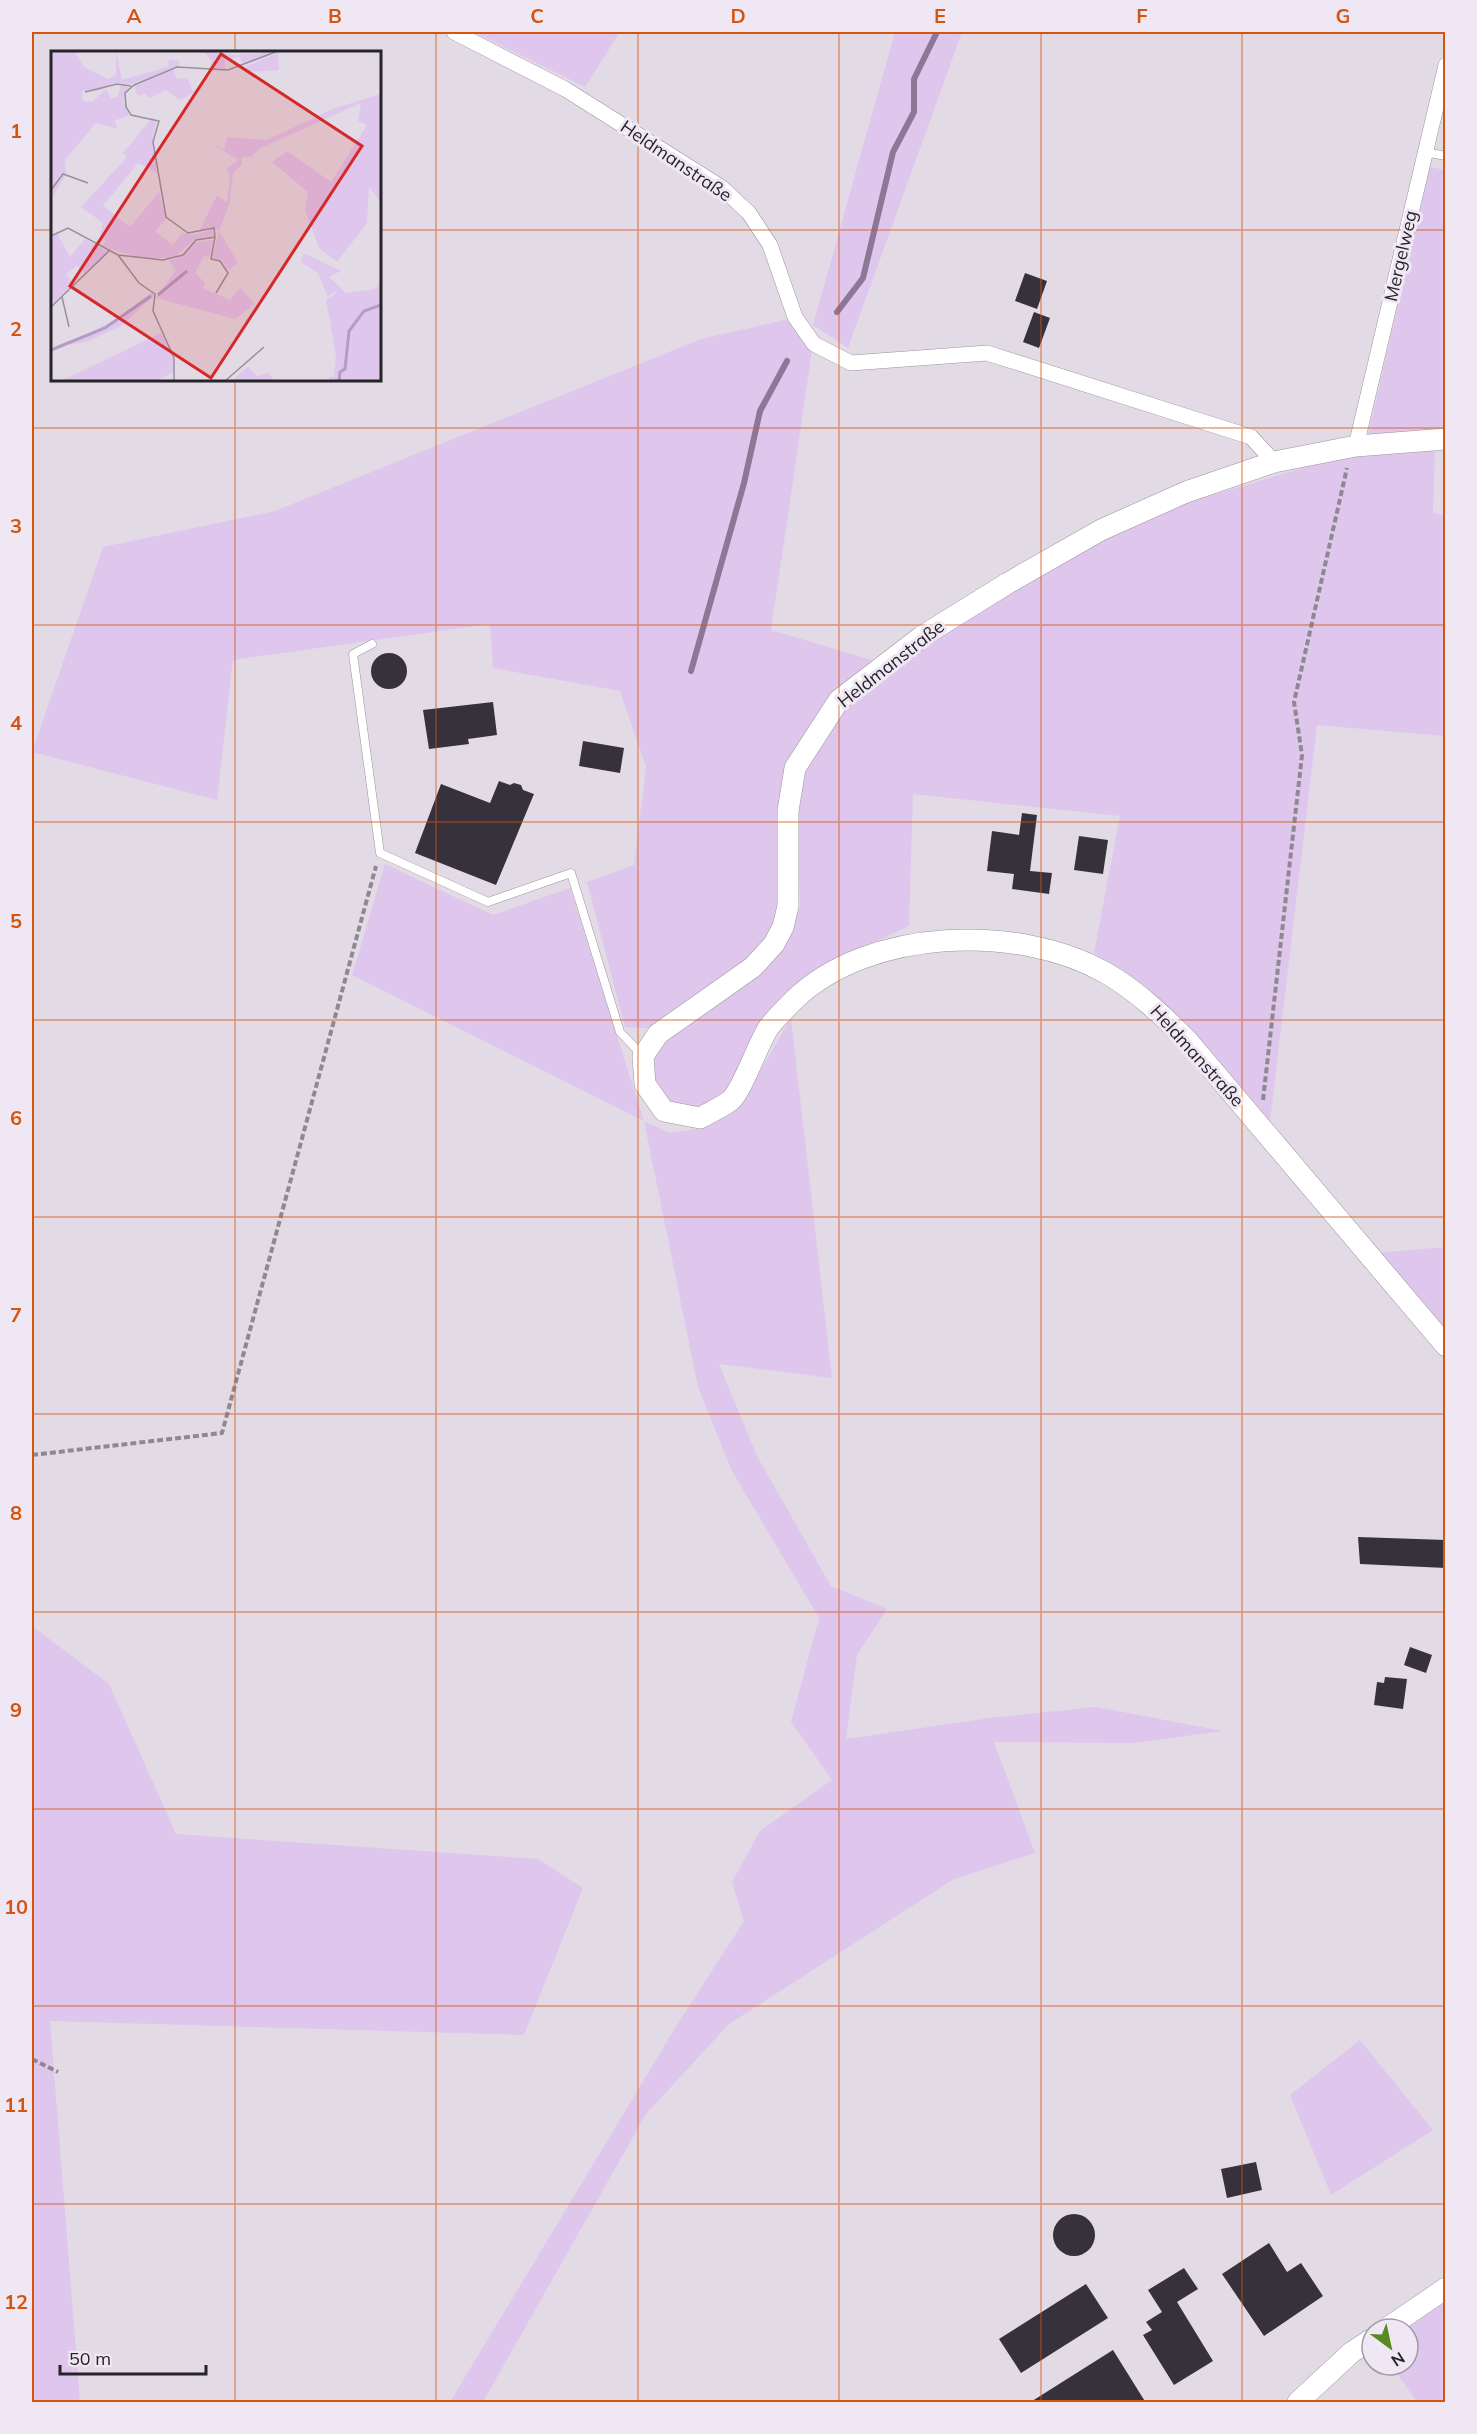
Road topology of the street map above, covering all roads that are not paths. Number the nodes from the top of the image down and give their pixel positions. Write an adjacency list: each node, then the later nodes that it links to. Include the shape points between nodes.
1 (454, 32): 7 (street, Heldmanstraße, via 565,89 721,187 749,213 770,245 795,317 814,344 851,363 987,353 1251,437)
2 (1446, 65): 3 (street, Mergelweg)
3 (1425, 152): 4 (lane); 6 (street, Mergelweg)
4 (1446, 156)
5 (1446, 439): 6 (main road, Heldmanstraße)
6 (1356, 446): 7 (main road, Heldmanstraße)
7 (1274, 462): 9 (main road, Heldmanstraße, via 1186,492 1101,530 921,637 839,700 795,768 788,811 788,906 774,944 753,967 658,1034)
8 (372, 644): 9 (lane, via 353,654 380,853 488,902 571,873 620,1032)
9 (643, 1056): 10 (main road, Heldmanstraße, via 645,1084 664,1111 700,1118 733,1099 770,1027 822,976 918,942 978,938 1024,944 1070,958 1106,973 1150,1003 1187,1040)
10 (1446, 1346)
11 (1446, 2288): 12 (main road)
12 (1404, 2317)
13 (1360, 2347): 14 (main road)
14 (1298, 2403)

